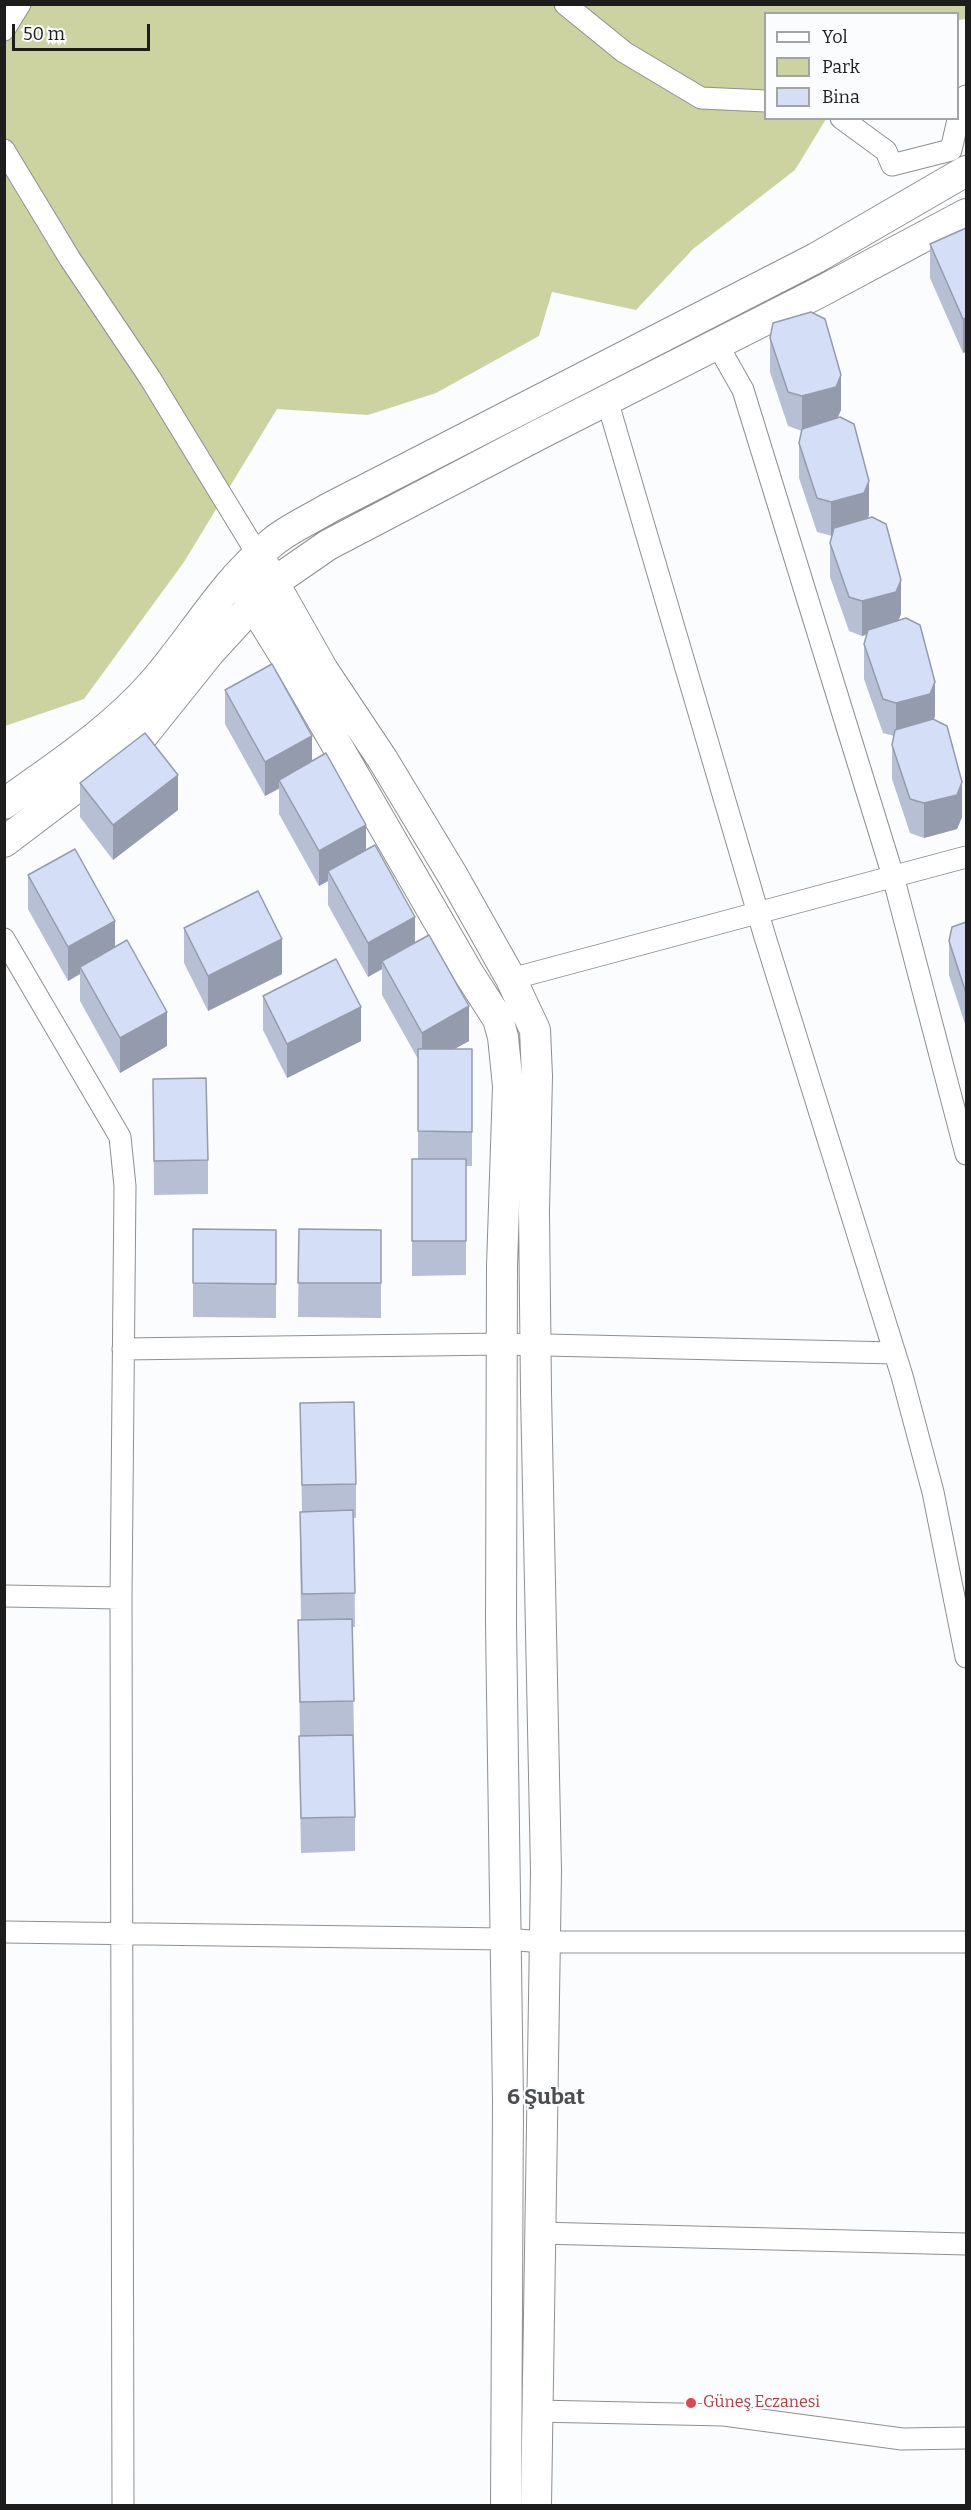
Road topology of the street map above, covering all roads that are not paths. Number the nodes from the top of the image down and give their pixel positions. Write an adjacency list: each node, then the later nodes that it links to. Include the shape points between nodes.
1 (20, 4): 3 (street)
2 (565, 4): 5 (street, via 624,52 701,98)
3 (4, 30)
4 (966, 96): 8 (street)
5 (764, 101)
6 (844, 120): 8 (street, via 886,151 892,165)
7 (4, 150): 12 (street)
8 (961, 163): 12 (street, via 806,263 329,508 275,540)
9 (966, 214): 10 (street)
10 (717, 344): 11 (street); 19 (street, via 743,390)
11 (607, 400): 14 (street, via 328,545); 20 (street)
12 (258, 555): 13 (street); 14 (street)
13 (237, 577): 15 (street); 16 (street, via 153,683 112,724)
14 (273, 583): 15 (street); 22 (street, via 323,670 436,847)
15 (254, 606): 17 (street, via 209,653 140,739); 24 (street, via 498,1019 508,1086)
16 (4, 804)
17 (4, 842)
18 (966, 857): 19 (street)
19 (893, 876): 20 (street); 23 (street)
20 (758, 911): 22 (street); 27 (street)
21 (4, 939): 26 (street, via 120,1137 125,1186)
22 (512, 979): 25 (street, via 535,1030)
23 (966, 1154)
24 (502, 1344): 25 (street); 26 (street); 33 (street)
25 (536, 1346): 27 (street); 34 (street, via 546,1859)
26 (123, 1349): 29 (street)
27 (895, 1353): 30 (street, via 933,1492)
28 (4, 1596): 29 (street)
29 (121, 1598): 32 (street)
30 (966, 1657)
31 (4, 1932): 32 (street)
32 (122, 1933): 33 (street); 40 (street)
33 (506, 1939): 34 (street); 41 (street)
34 (544, 1942): 35 (street); 36 (street)
35 (966, 1942)
36 (539, 2233): 37 (street); 38 (street)
37 (966, 2244)
38 (536, 2411): 39 (street, via 724,2415 902,2439); 42 (street)
39 (966, 2438)
40 (123, 2505)
41 (506, 2505)
42 (536, 2505)

